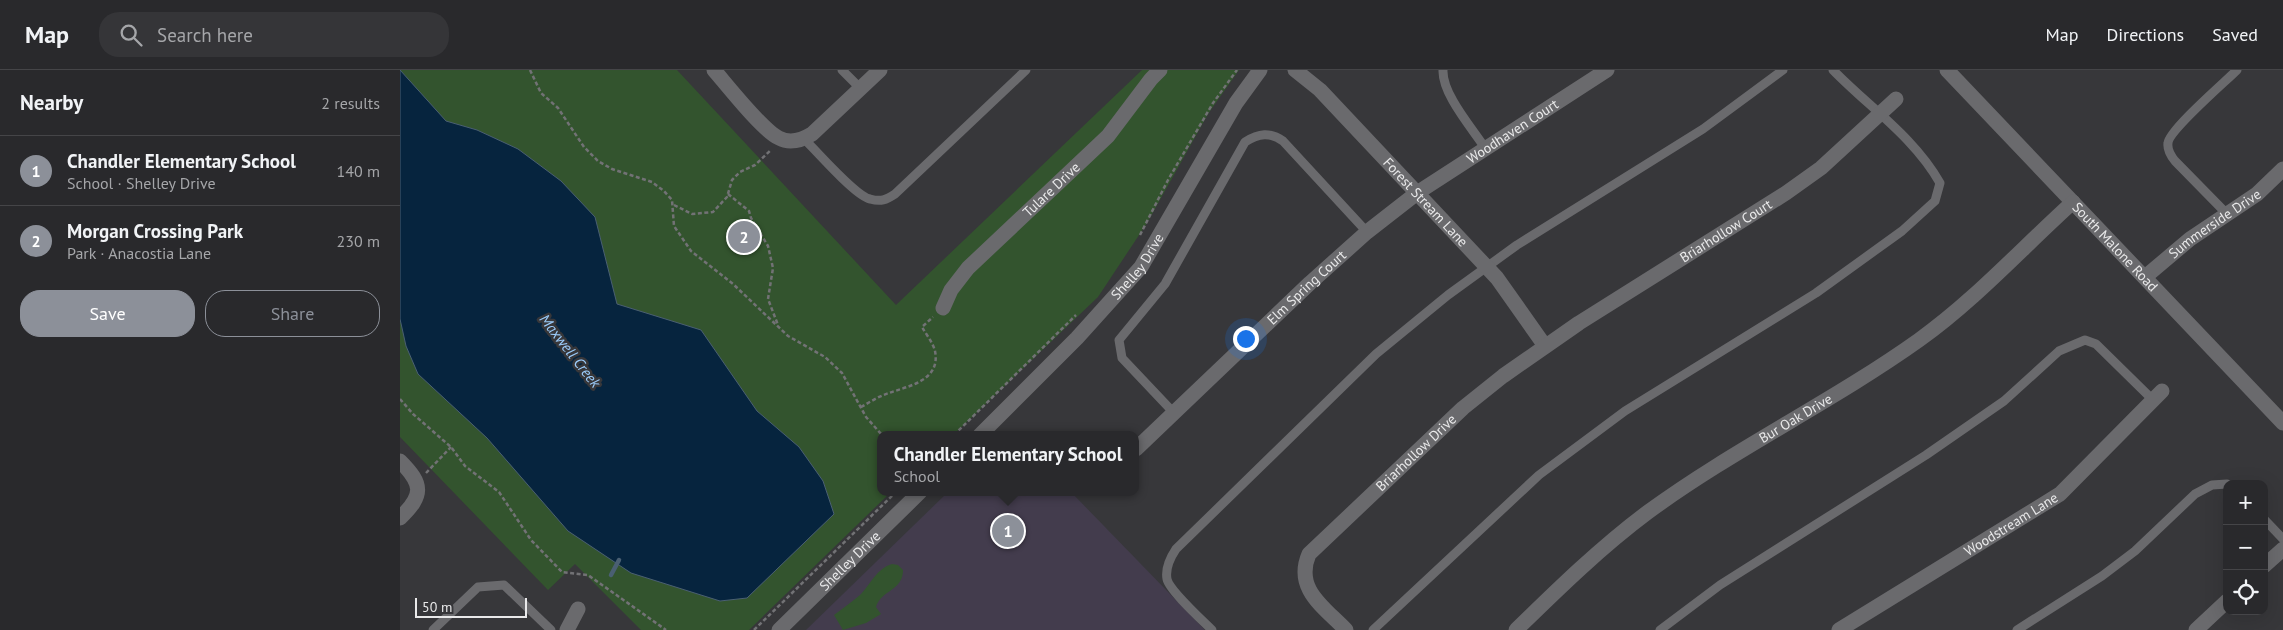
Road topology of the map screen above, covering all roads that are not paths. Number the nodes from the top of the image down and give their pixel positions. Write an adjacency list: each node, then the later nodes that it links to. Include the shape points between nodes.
1 (714, 70): 17 (street, via 771,134 786,140)
2 (842, 70): 14 (lane)
3 (880, 70): 14 (street)
4 (1026, 70): 17 (lane, via 884,201 868,199 857,191)
5 (1160, 70): 26 (street, Tulare Drive, via 1108,136 968,268 951,290)
6 (1260, 70): 31 (street, Shelley Drive, via 1231,111 1141,267 1078,338)
7 (1443, 70): 18 (lane, via 1450,95)
8 (1607, 70): 18 (street, Woodhaven Court)
9 (1783, 70): 24 (lane, via 1703,129)
10 (1833, 70): 16 (lane, via 1859,97)
11 (1947, 70): 21 (street, South Malone Road)
12 (2237, 70): 22 (lane, via 2174,130 2168,142 2169,153 2175,161)
13 (1301, 71): 20 (street, Forest Stream Lane)
14 (860, 88): 17 (street)
15 (1896, 99): 16 (street, Briarhollow Court)
16 (1881, 113): 27 (street, Briarhollow Court, via 1822,168 1786,194); 49 (lane, via 1929,164 1940,183 1934,201 1902,231 1816,293 1625,411 1539,475)
17 (804, 139)
18 (1485, 148): 20 (street, Woodhaven Court)
19 (2283, 169): 22 (street, Summerside Drive, via 2257,194)
20 (1417, 193): 23 (street, Elm Spring Court); 24 (street, Forest Stream Lane)
21 (2073, 202): 25 (street, South Malone Road); 50 (street, Bur Oak Drive, via 1965,304 1927,334 1648,512 1597,553)
22 (2227, 214): 25 (street, Summerside Drive, via 2190,239)
23 (1366, 232): 29 (street, Elm Spring Court); 29 (lane, via 1283,142 1260,134 1245,142 1165,284 1119,340 1122,358)
24 (1487, 267): 27 (street, Forest Stream Lane); 47 (lane, via 1376,354 1176,549 1168,562 1167,580)
25 (2145, 277): 30 (street, South Malone Road)
26 (943, 308)
27 (1545, 346): 48 (street, Briarhollow Drive, via 1463,408 1309,554 1304,574 1310,593)
28 (2158, 396): 51 (lane, via 2096,344 2085,340 2058,350 2004,401 1926,455 1720,585); 52 (street, Woodstream Lane, via 2060,494)
29 (1174, 413): 32 (street, Elm Spring Court)
30 (2283, 423)
31 (984, 431)
32 (1139, 447)
33 (400, 461): 36 (street, via 418,488 413,504)
34 (2223, 484): 53 (lane, via 2212,484 2195,494 2135,551)
35 (916, 496): 46 (street, Shelley Drive)
36 (400, 518)
37 (2268, 523): 38 (lane)
38 (2283, 539)
39 (2283, 549): 40 (street)
40 (2268, 562)
41 (2223, 605): 54 (street)
42 (578, 609): 45 (street)
43 (433, 630): 44 (lane, via 478,587 504,585)
44 (551, 630)
45 (566, 630)
46 (779, 630)
47 (1212, 630)
48 (1346, 630)
49 (1373, 630)
50 (1516, 630)
51 (1660, 630)
52 (1839, 630)
53 (2017, 630)
54 (2196, 630)

